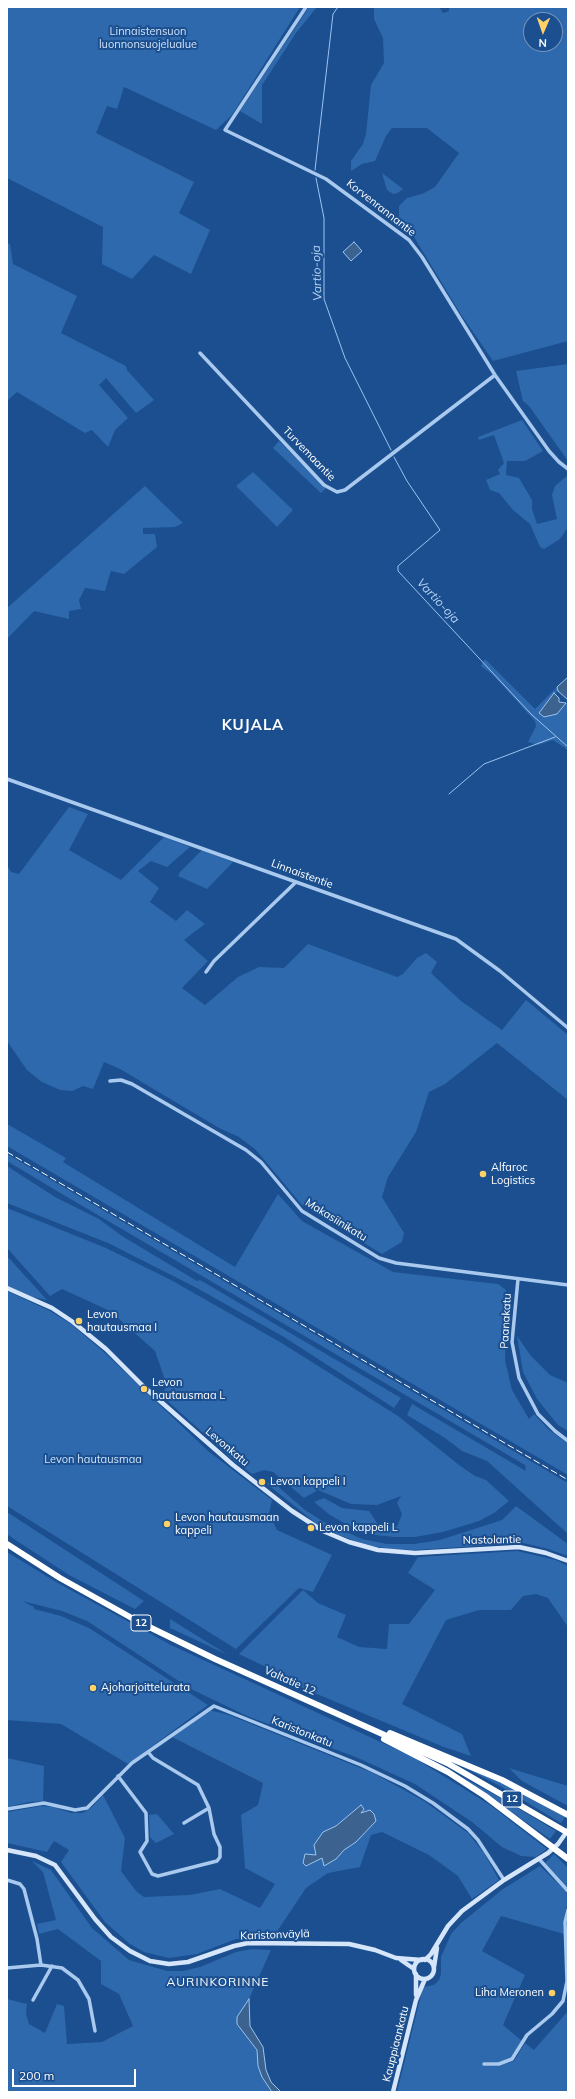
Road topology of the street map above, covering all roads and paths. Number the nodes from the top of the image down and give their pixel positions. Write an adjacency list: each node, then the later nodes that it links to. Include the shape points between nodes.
1 (306, 7): 3 (street, Korvenrannantie, via 225,130 326,179 409,240)
2 (200, 353): 3 (street, Turvemaantie, via 324,485 337,492 345,490)
3 (495, 375): 4 (street, Korvenrannantie, via 550,451)
4 (568, 468)
5 (7, 779): 6 (street, Linnaistentie)
6 (296, 882): 7 (street, via 214,961); 8 (street, Linnaistentie, via 456,939 500,971)
7 (206, 972)
8 (568, 1028)
9 (110, 1081): 10 (street, Makasiinikatu, via 121,1080 132,1084 246,1150 261,1162 302,1211 379,1258 396,1263)
10 (518, 1279): 11 (street, Makasiinikatu); 13 (street, Paanakatu, via 512,1342 519,1378 538,1414)
11 (568, 1285)
12 (7, 1288): 15 (street, Levonkatu, via 52,1308 73,1322 205,1441 292,1511 349,1542 378,1550)
13 (568, 1441)
14 (7, 1544): 17 (highway, Valtatie 12 / 12, via 60,1578 139,1622)
15 (415, 1553): 16 (street, Nastolantie, via 519,1547)
16 (568, 1561)
17 (314, 1703): 22 (highway, 12, via 502,1780); 24 (highway, Valtatie 12 / 12, via 464,1772); 26 (highway, 12, via 448,1772 498,1805)
18 (148, 1752): 19 (street, Karistonkatu); 20 (street, via 153,1758 198,1785); 31 (street, Karistonkatu, via 214,1706 360,1765 412,1790 468,1830 478,1840)
19 (118, 1776): 20 (street, via 146,1813 147,1842 140,1852 150,1872 155,1876 217,1861 221,1853); 21 (street, Karistonkatu, via 92,1804 81,1810 44,1803)
20 (209, 1808): 23 (street)
21 (7, 1810)
22 (565, 1813)
23 (184, 1823)
24 (568, 1831): 27 (street, via 558,1844)
25 (7, 1850): 35 (street, Karistonväylä, via 36,1856 55,1865 111,1937 130,1952 150,1961 169,1964 188,1962 248,1943 349,1944)
26 (558, 1852): 28 (highway, 12); 29 (highway)
27 (539, 1859): 31 (street); 32 (street)
28 (568, 1859)
29 (568, 1862)
30 (7, 1880): 37 (street, via 20,1884 24,1889)
31 (504, 1880): 34 (street, via 454,1918)
32 (568, 1891)
33 (568, 1910): 47 (street, via 565,1922 567,1981 564,2001 527,2035 512,2059 499,2064)
34 (438, 1943): 36 (street, via 430,1956); 39 (street)
35 (396, 1958): 36 (street, Karistonväylä); 41 (street)
36 (423, 1960): 39 (street, via 430,1962); 41 (street, via 417,1963)
37 (41, 1964): 38 (street); 40 (street)
38 (52, 1966): 44 (street); 46 (street, via 70,1973 84,1988 89,1999)
39 (434, 1967): 43 (street, via 431,1976)
40 (7, 1968)
41 (414, 1969): 42 (street)
42 (416, 1974): 43 (street); 45 (street, Kauppiaankatu)
43 (425, 1979): 45 (street, Kauppiaankatu)
44 (34, 2000)
45 (416, 2000): 48 (street, Kauppiaankatu)
46 (95, 2031)
47 (484, 2064)
48 (393, 2092)

